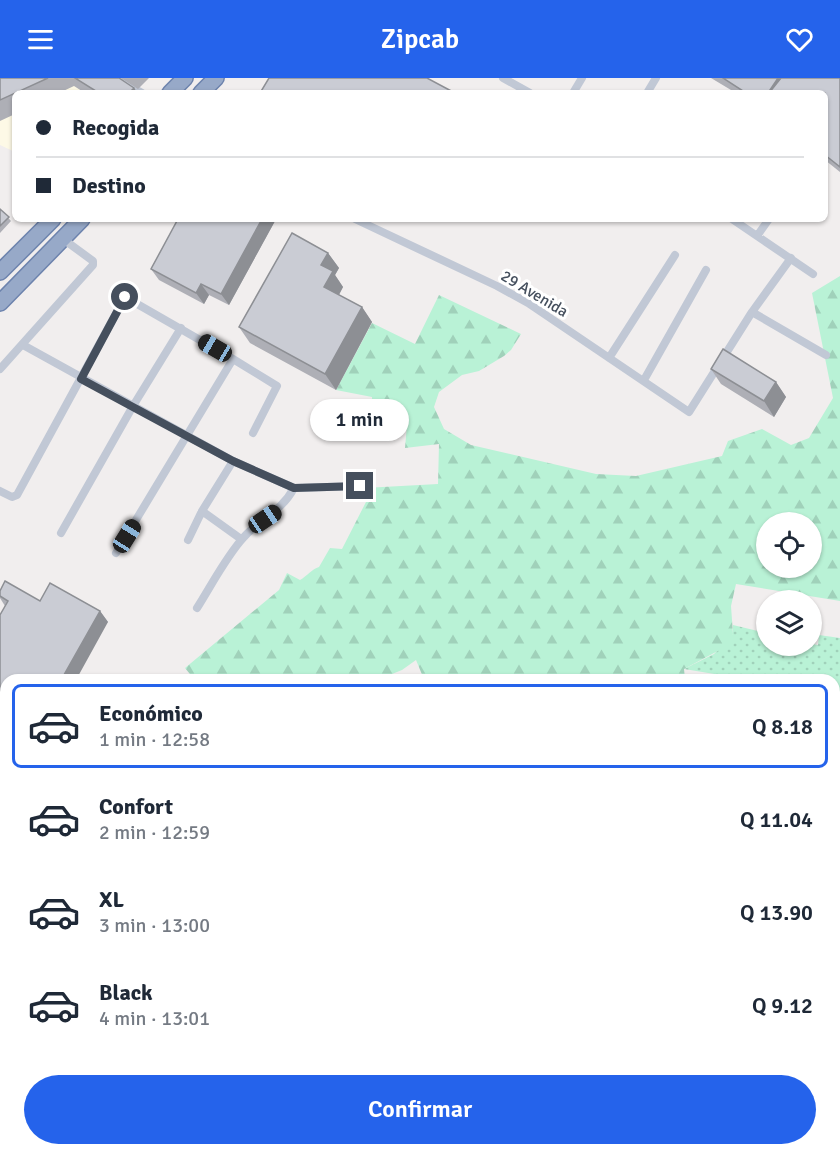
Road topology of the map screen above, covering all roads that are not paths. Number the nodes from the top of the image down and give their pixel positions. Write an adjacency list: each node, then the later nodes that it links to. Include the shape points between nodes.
1 (116, 78): 6 (street)
2 (184, 78): 7 (highway)
3 (216, 78): 8 (highway)
4 (503, 78): 5 (street)
5 (515, 81)
6 (137, 90)
7 (173, 90)
8 (204, 90)
9 (50, 222): 19 (highway)
10 (79, 222): 15 (highway)
11 (361, 222): 26 (street, 29 Avenida, via 528,303)
12 (736, 222): 14 (street)
13 (767, 222): 14 (street)
14 (757, 236): 17 (street)
15 (63, 240): 21 (highway); 24 (street, via 94,262)
16 (675, 255): 26 (street)
17 (791, 258): 20 (street); 22 (street)
18 (706, 270): 30 (street)
19 (0, 272)
20 (813, 274)
21 (0, 303)
22 (752, 312): 25 (street); 30 (street, 29 Avenida, via 689,412)
23 (181, 328): 27 (street); 29 (street, via 125,297); 31 (street)
24 (23, 345): 28 (street); 29 (street)
25 (826, 355)
26 (609, 358): 30 (street, 29 Avenida)
27 (233, 359): 32 (street, via 277,386); 33 (street)
28 (0, 369)
29 (81, 379): 31 (street); 37 (street, via 17,495 12,497)
30 (644, 380)
31 (133, 406): 33 (street); 39 (street)
32 (253, 433)
33 (186, 434): 34 (street); 42 (street)
34 (233, 461): 36 (street); 38 (street)
35 (360, 486): 36 (street)
36 (294, 488): 40 (street, via 278,510)
37 (0, 491)
38 (202, 511): 40 (street); 41 (street)
39 (61, 533)
40 (242, 539): 43 (street)
41 (188, 540)
42 (116, 553)
43 (197, 608)

